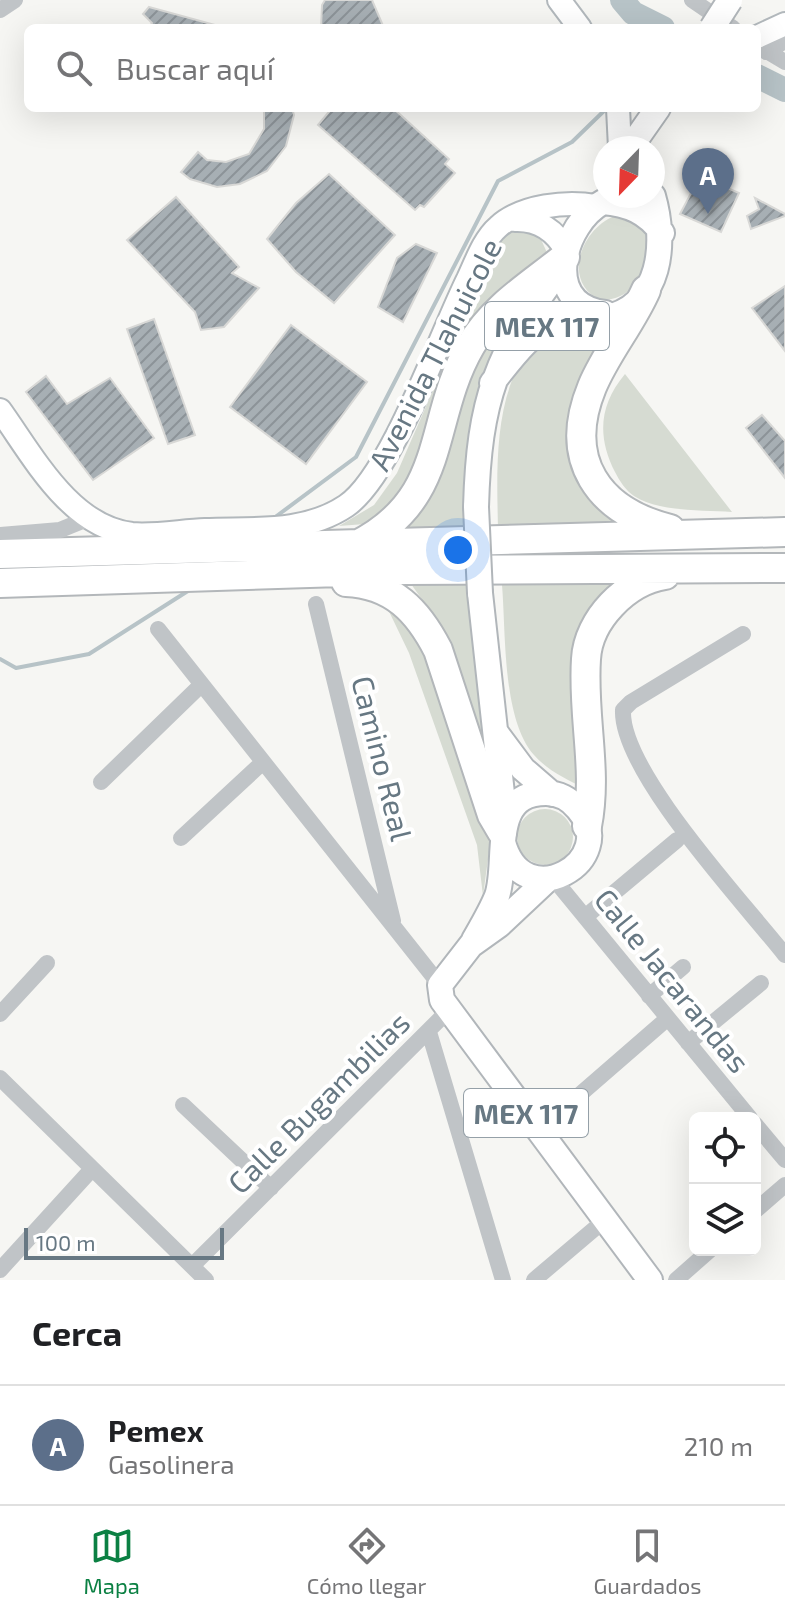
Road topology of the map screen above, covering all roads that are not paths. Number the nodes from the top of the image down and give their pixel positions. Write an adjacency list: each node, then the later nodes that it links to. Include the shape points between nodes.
1 (559, 0): 4 (main road)
2 (692, 0): 6 (street)
3 (730, 0): 5 (main road, bridge)
4 (577, 24)
5 (715, 24)
6 (727, 24)
7 (785, 24): 9 (main road)
8 (785, 41): 10 (street)
9 (761, 44)
10 (761, 45)
11 (761, 46): 12 (street)
12 (785, 62)
13 (618, 112): 16 (main road)
14 (656, 112): 17 (main road)
15 (658, 112): 18 (main road)
16 (619, 136)
17 (639, 136)
18 (652, 136)
19 (593, 202): 23 (main road, via 562,204)
20 (598, 208): 25 (main road, MEX 117)
21 (633, 208): 24 (main road)
22 (656, 208): 24 (main road, MEX 117)
23 (506, 221): 25 (main road, MEX 117, via 542,225 559,239); 30 (main road, Avenida Tlahuicole / MEX 117, via 489,239 467,281 380,470 347,506 304,526 132,534)
24 (662, 233): 26 (main road, MEX 117, via 660,258)
25 (565, 259): 27 (main road, MEX 117, via 569,291 584,306 607,313); 28 (main road, MEX 117); 34 (highway, via 495,313 478,333 462,362 433,456 413,500 389,525)
26 (646, 290): 27 (main road, MEX 117); 32 (highway, via 592,387 581,434 584,460 601,492 621,509)
27 (623, 311): 28 (main road, MEX 117, via 605,318 565,319 544,328)
28 (492, 383): 44 (main road, MEX 117, bridge, via 478,449 476,507)
29 (0, 410): 30 (main road, Avenida Tlahuicole / MEX 117, via 45,473)
30 (87, 519): 33 (street, via 60,530)
31 (785, 532): 32 (highway)
32 (695, 534): 34 (highway)
33 (0, 535)
34 (354, 546): 35 (highway)
35 (0, 554)
36 (785, 568): 37 (highway)
37 (690, 571): 38 (highway); 48 (highway, via 658,576 627,592 601,616 586,657 593,794)
38 (278, 574): 39 (highway); 49 (highway, via 365,583 411,607 438,650 492,815)
39 (0, 583)
40 (316, 604): 54 (street, Camino Real)
41 (158, 629): 43 (street)
42 (743, 634): 56 (street, via 631,702 623,710 623,725 656,795)
43 (201, 685): 45 (street); 46 (street)
44 (494, 728): 47 (main road, MEX 117, via 523,769); 49 (main road, MEX 117)
45 (262, 763): 50 (street); 54 (street)
46 (101, 782)
47 (552, 794): 48 (main road, MEX 117, via 575,805); 49 (main road, via 523,799)
48 (587, 826): 52 (main road, MEX 117, via 582,860)
49 (503, 832): 52 (main road, MEX 117, via 509,859 522,872); 55 (main road, MEX 117, via 497,895)
50 (181, 838)
51 (677, 840): 53 (street)
52 (551, 879): 53 (street, Calle Jacarandas); 55 (main road, MEX 117)
53 (585, 917): 61 (street, Calle Jacarandas)
54 (394, 926): 60 (street)
55 (471, 945): 60 (main road, MEX 117)
56 (785, 955)
57 (47, 963): 63 (street)
58 (683, 967): 61 (street)
59 (761, 983): 66 (street)
60 (440, 985): 62 (main road, MEX 117)
61 (649, 996): 64 (street, Calle Jacarandas)
62 (449, 1010): 65 (street, Calle Bugambilias); 70 (main road, MEX 117)
63 (0, 1014)
64 (668, 1018): 66 (street, Calle Jacarandas); 70 (street)
65 (429, 1032): 75 (street, Calle Bugambilias); 82 (street)
66 (688, 1043): 69 (street, Calle Jacarandas)
67 (0, 1078): 73 (street)
68 (183, 1105): 75 (street)
69 (745, 1112)
70 (539, 1130): 77 (main road, MEX 117)
71 (761, 1131): 72 (street)
72 (785, 1160)
73 (92, 1169): 79 (street); 80 (street)
74 (785, 1185): 76 (street)
75 (271, 1188): 79 (street, Calle Bugambilias)
76 (761, 1206)
77 (606, 1219): 83 (street); 84 (main road, MEX 117)
78 (703, 1256): 85 (street)
79 (192, 1266): 81 (street)
80 (0, 1270)
81 (206, 1280)
82 (503, 1280)
83 (534, 1280)
84 (650, 1280)
85 (676, 1280)

